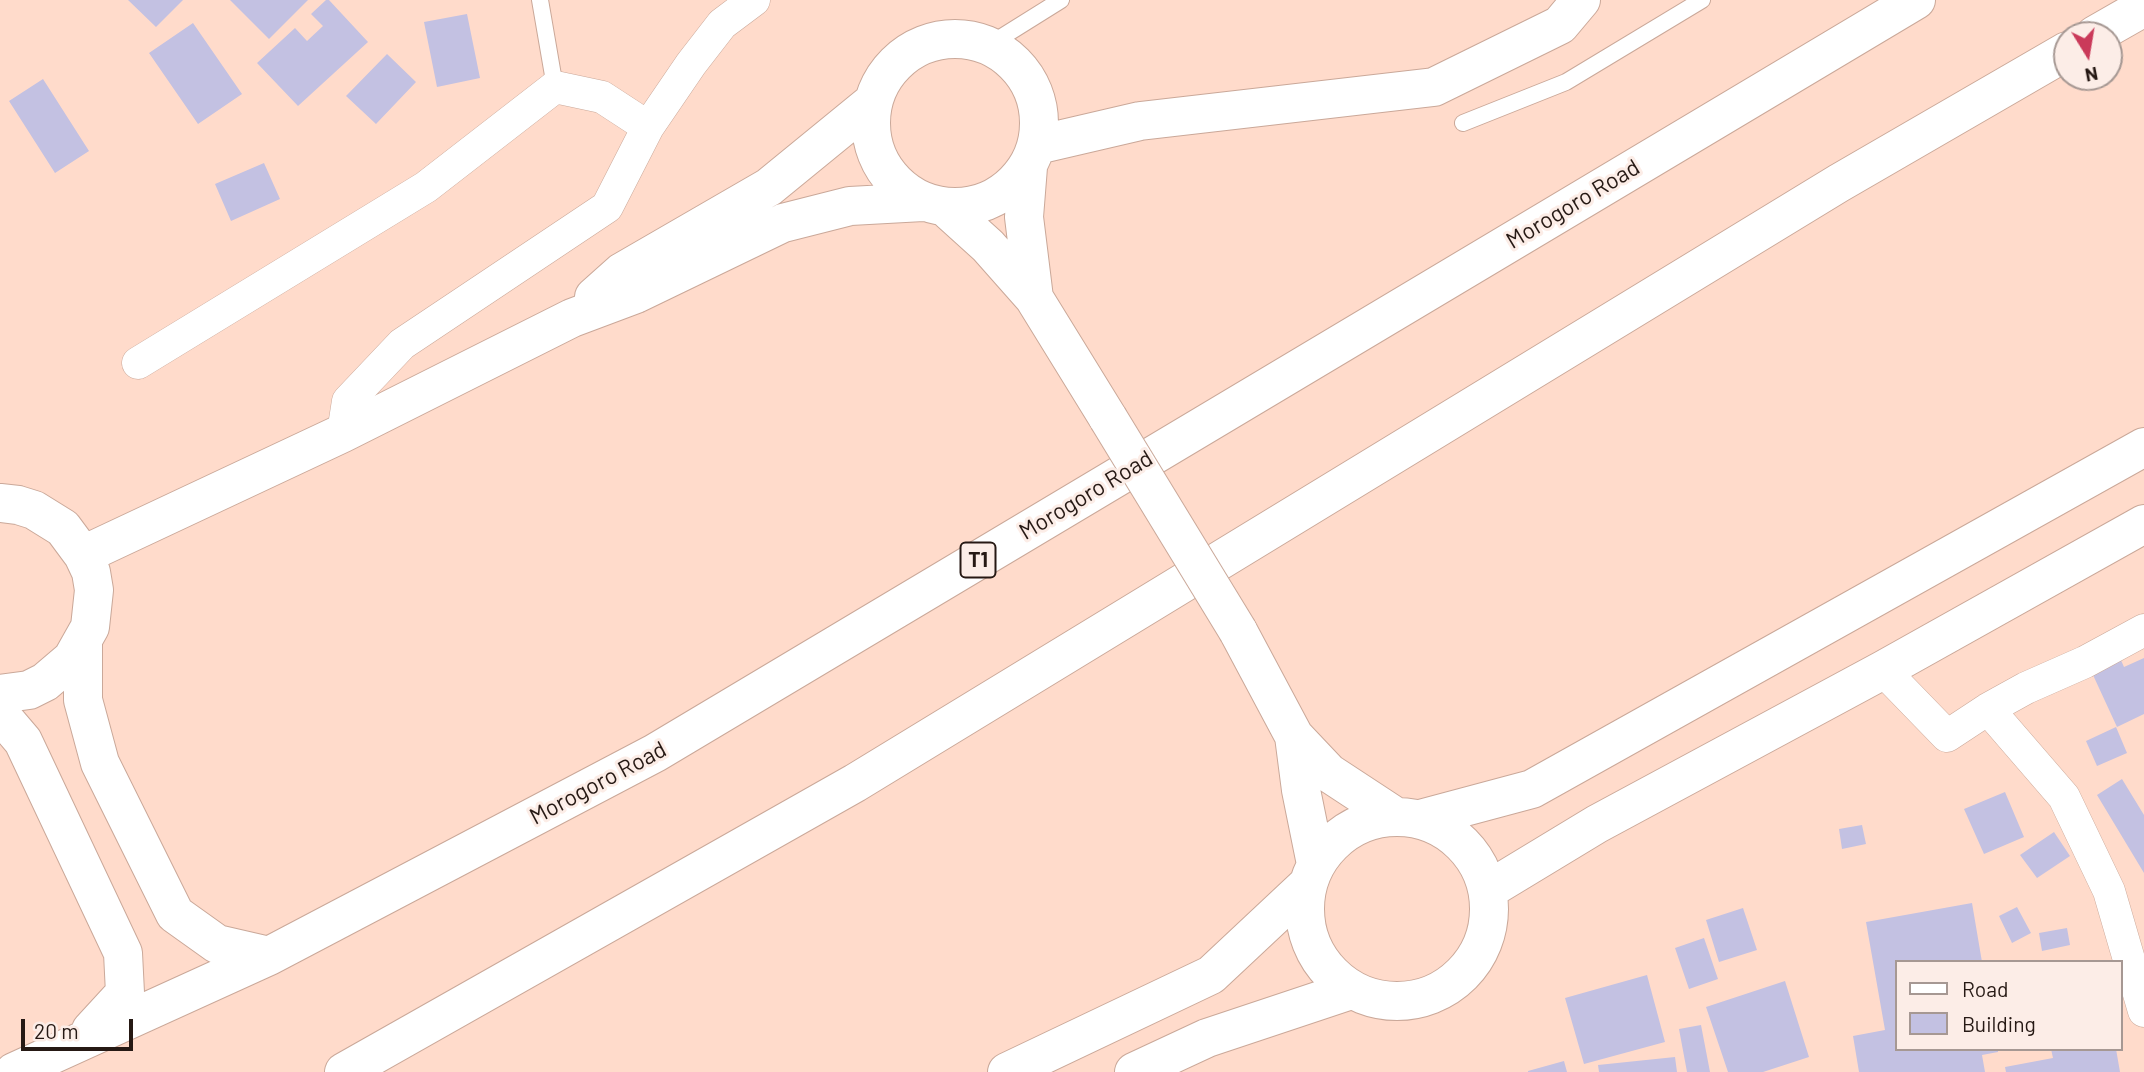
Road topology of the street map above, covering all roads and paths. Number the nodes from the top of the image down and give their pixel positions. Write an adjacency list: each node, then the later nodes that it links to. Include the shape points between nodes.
1 (540, 0): 11 (lane)
2 (754, 0): 14 (street, via 722,24)
3 (1061, 0): 9 (lane)
4 (1581, 0): 15 (main road, via 1560,25 1434,86 1140,121)
5 (1702, 0): 13 (lane, via 1566,82)
6 (1916, 0): 35 (main road, Morogoro Road / T1, via 655,753)
7 (2144, 7): 8 (main road)
8 (2120, 21)
9 (989, 45): 12 (main road, via 965,39 918,47 898,61); 15 (main road, via 1010,58 1026,76 1036,98 1040,121)
10 (2053, 59): 40 (main road, via 1839,183 855,783)
11 (555, 88): 14 (street, via 602,97); 19 (street, via 426,187)
12 (873, 102): 16 (main road, via 874,150 885,172 901,189); 18 (main road, via 769,187 622,272)
13 (1463, 123)
14 (648, 127): 20 (street, via 607,207 402,344 348,401)
15 (1033, 156): 16 (main road, via 1013,186 993,199 970,207); 17 (main road, via 1024,217)
16 (934, 205): 17 (main road, via 988,246); 18 (main road, via 850,206 783,223 636,294)
17 (1034, 298): 31 (main road, bridge, via 1238,632)
18 (572, 317): 20 (main road)
19 (138, 363)
20 (343, 433): 24 (main road)
21 (2144, 447): 32 (main road, via 1532,789)
22 (0, 503): 24 (main road, via 49,517)
23 (2144, 524): 27 (main road)
24 (83, 555): 26 (main road, via 94,590)
25 (2144, 631): 29 (street)
26 (83, 644): 28 (main road, via 45,682 29,690); 35 (main road, via 83,700 100,763 175,914 217,944)
27 (1883, 670): 29 (street, via 1947,736); 34 (main road, via 1597,824)
28 (0, 694)
29 (1988, 709): 37 (street, via 2064,797 2109,891)
30 (0, 714): 38 (main road, via 23,741 122,953 125,993)
31 (1294, 736): 32 (main road, via 1329,773); 33 (main road)
32 (1408, 818): 33 (main road, via 1372,820 1350,829 1330,844); 34 (main road, via 1442,828 1462,843 1477,862)
33 (1311, 875): 36 (main road, via 1304,911 1307,934 1317,956); 41 (main road, via 1211,975)
34 (1488, 890): 36 (main road, via 1487,932 1478,954 1463,974 1444,988 1398,1002)
35 (270, 956): 38 (main road, Morogoro Road / T1)
36 (1351, 990): 42 (main road, via 1207,1038)
37 (2144, 1011)
38 (82, 1039): 39 (main road, Morogoro Road / T1)
39 (14, 1072)
40 (344, 1072)
41 (1007, 1072)
42 (1135, 1072)

